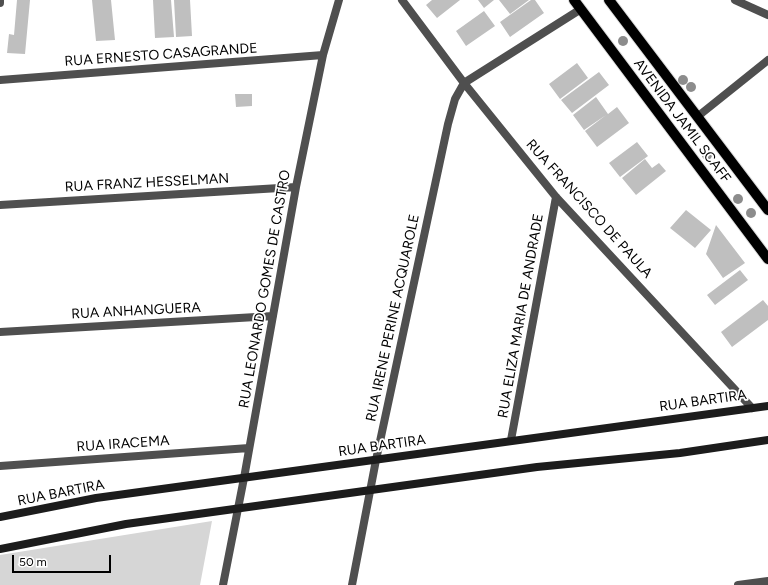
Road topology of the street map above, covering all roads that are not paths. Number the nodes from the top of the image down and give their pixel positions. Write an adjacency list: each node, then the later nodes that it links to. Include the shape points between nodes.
1 (339, 0): 8 (street, RUA LEONARDO GOMES DE CASTRO)
2 (402, 0): 11 (street, RUA FRANCISCO DE PAULA)
3 (574, 0): 6 (main road, AVENIDA JAMIL SCAFF)
4 (609, 0): 12 (main road, AVENIDA JAMIL SCAFF)
5 (735, 0): 7 (street)
6 (581, 9): 11 (street); 17 (main road, AVENIDA JAMIL SCAFF)
7 (768, 15)
8 (324, 55): 10 (street, RUA ERNESTO CASAGRANDE); 13 (street, RUA LEONARDO GOMES DE CASTRO)
9 (768, 60): 12 (street)
10 (0, 80)
11 (464, 83): 14 (street, RUA FRANCISCO DE PAULA); 25 (street, RUA IRENE PERINE ACQUAROLE, via 448,124)
12 (697, 117): 16 (main road, AVENIDA JAMIL SCAFF)
13 (296, 187): 15 (street, RUA FRANZ HESSELMAN); 18 (street, RUA LEONARDO GOMES DE CASTRO)
14 (556, 197): 21 (street, RUA FRANCISCO DE PAULA); 22 (street, RUA ELIZA MARIA DE ANDRADE)
15 (0, 205)
16 (768, 210)
17 (768, 258)
18 (273, 316): 19 (street, RUA ANHANGUERA); 24 (street, RUA LEONARDO GOMES DE CASTRO)
19 (0, 332)
20 (768, 406): 21 (street, RUA BARTIRA)
21 (752, 408): 22 (street, RUA BARTIRA)
22 (512, 440): 25 (street, RUA BARTIRA)
23 (768, 440): 28 (street, via 680,453 537,467)
24 (249, 448): 26 (street, RUA IRACEMA); 27 (street, RUA LEONARDO GOMES DE CASTRO)
25 (376, 460): 27 (street, RUA BARTIRA); 28 (street, RUA IRENE PERINE ACQUAROLE)
26 (0, 466)
27 (244, 478): 29 (street, RUA LEONARDO GOMES DE CASTRO); 30 (street, RUA BARTIRA, via 96,498)
28 (370, 490): 29 (street); 35 (street, RUA IRENE PERINE ACQUAROLE)
29 (238, 508): 31 (street, via 126,524); 34 (street, RUA LEONARDO GOMES DE CASTRO)
30 (0, 517)
31 (0, 550)
32 (768, 581): 33 (street)
33 (758, 584): 36 (street)
34 (223, 585)
35 (352, 585)
36 (738, 585)

